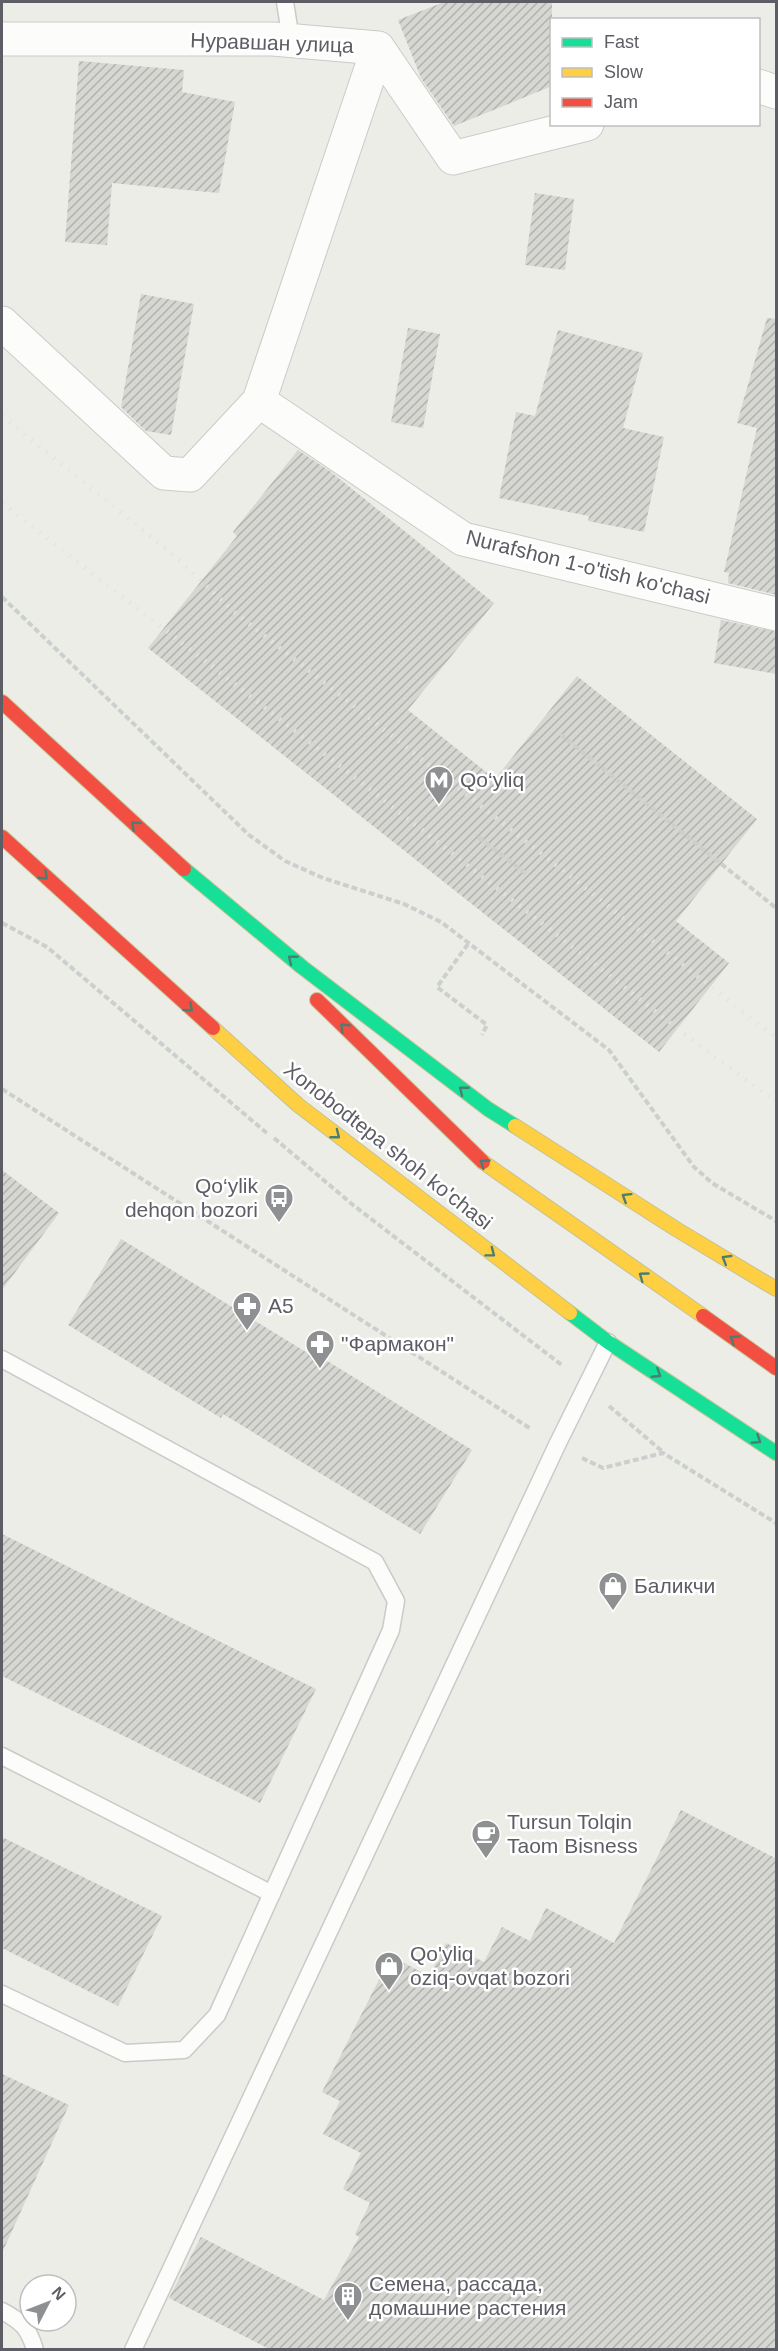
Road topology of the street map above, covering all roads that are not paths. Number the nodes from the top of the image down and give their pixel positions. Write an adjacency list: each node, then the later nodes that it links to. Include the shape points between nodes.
1 (285, 2): 3 (lane)
2 (2, 39): 3 (street, Нуравшан улица)
3 (291, 40): 4 (street, Нуравшан улица)
4 (378, 48): 7 (street, Нуравшан улица, via 453,158); 9 (street)
5 (760, 86): 6 (street)
6 (777, 92)
7 (579, 126)
8 (2, 323): 9 (street, via 164,473 190,475)
9 (259, 401): 10 (street, Nurafshon 1-o'tish ko'chasi, via 463,539)
10 (777, 614)
11 (2, 702): 13 (highway, one-way to 11)
12 (2, 837): 15 (highway, Xonobodtepa shoh ko'chasi, one-way to 15, via 298,1105)
13 (178, 864): 14 (highway, one-way to 13, via 488,1109 302,967); 17 (highway, one-way to 13, via 476,1157)
14 (777, 1290)
15 (608, 1342): 18 (highway, Xonobodtepa shoh ko'chasi, one-way to 18); 24 (lane)
16 (2, 1359): 20 (lane, via 375,1562 396,1601 391,1630)
17 (777, 1368)
18 (777, 1453)
19 (2, 1756): 20 (lane)
20 (272, 1894): 21 (lane, via 217,2015 184,2050 125,2053)
21 (2, 1994)
22 (2, 2311): 23 (lane, via 18,2320 31,2335)
23 (35, 2349)
24 (133, 2349)

